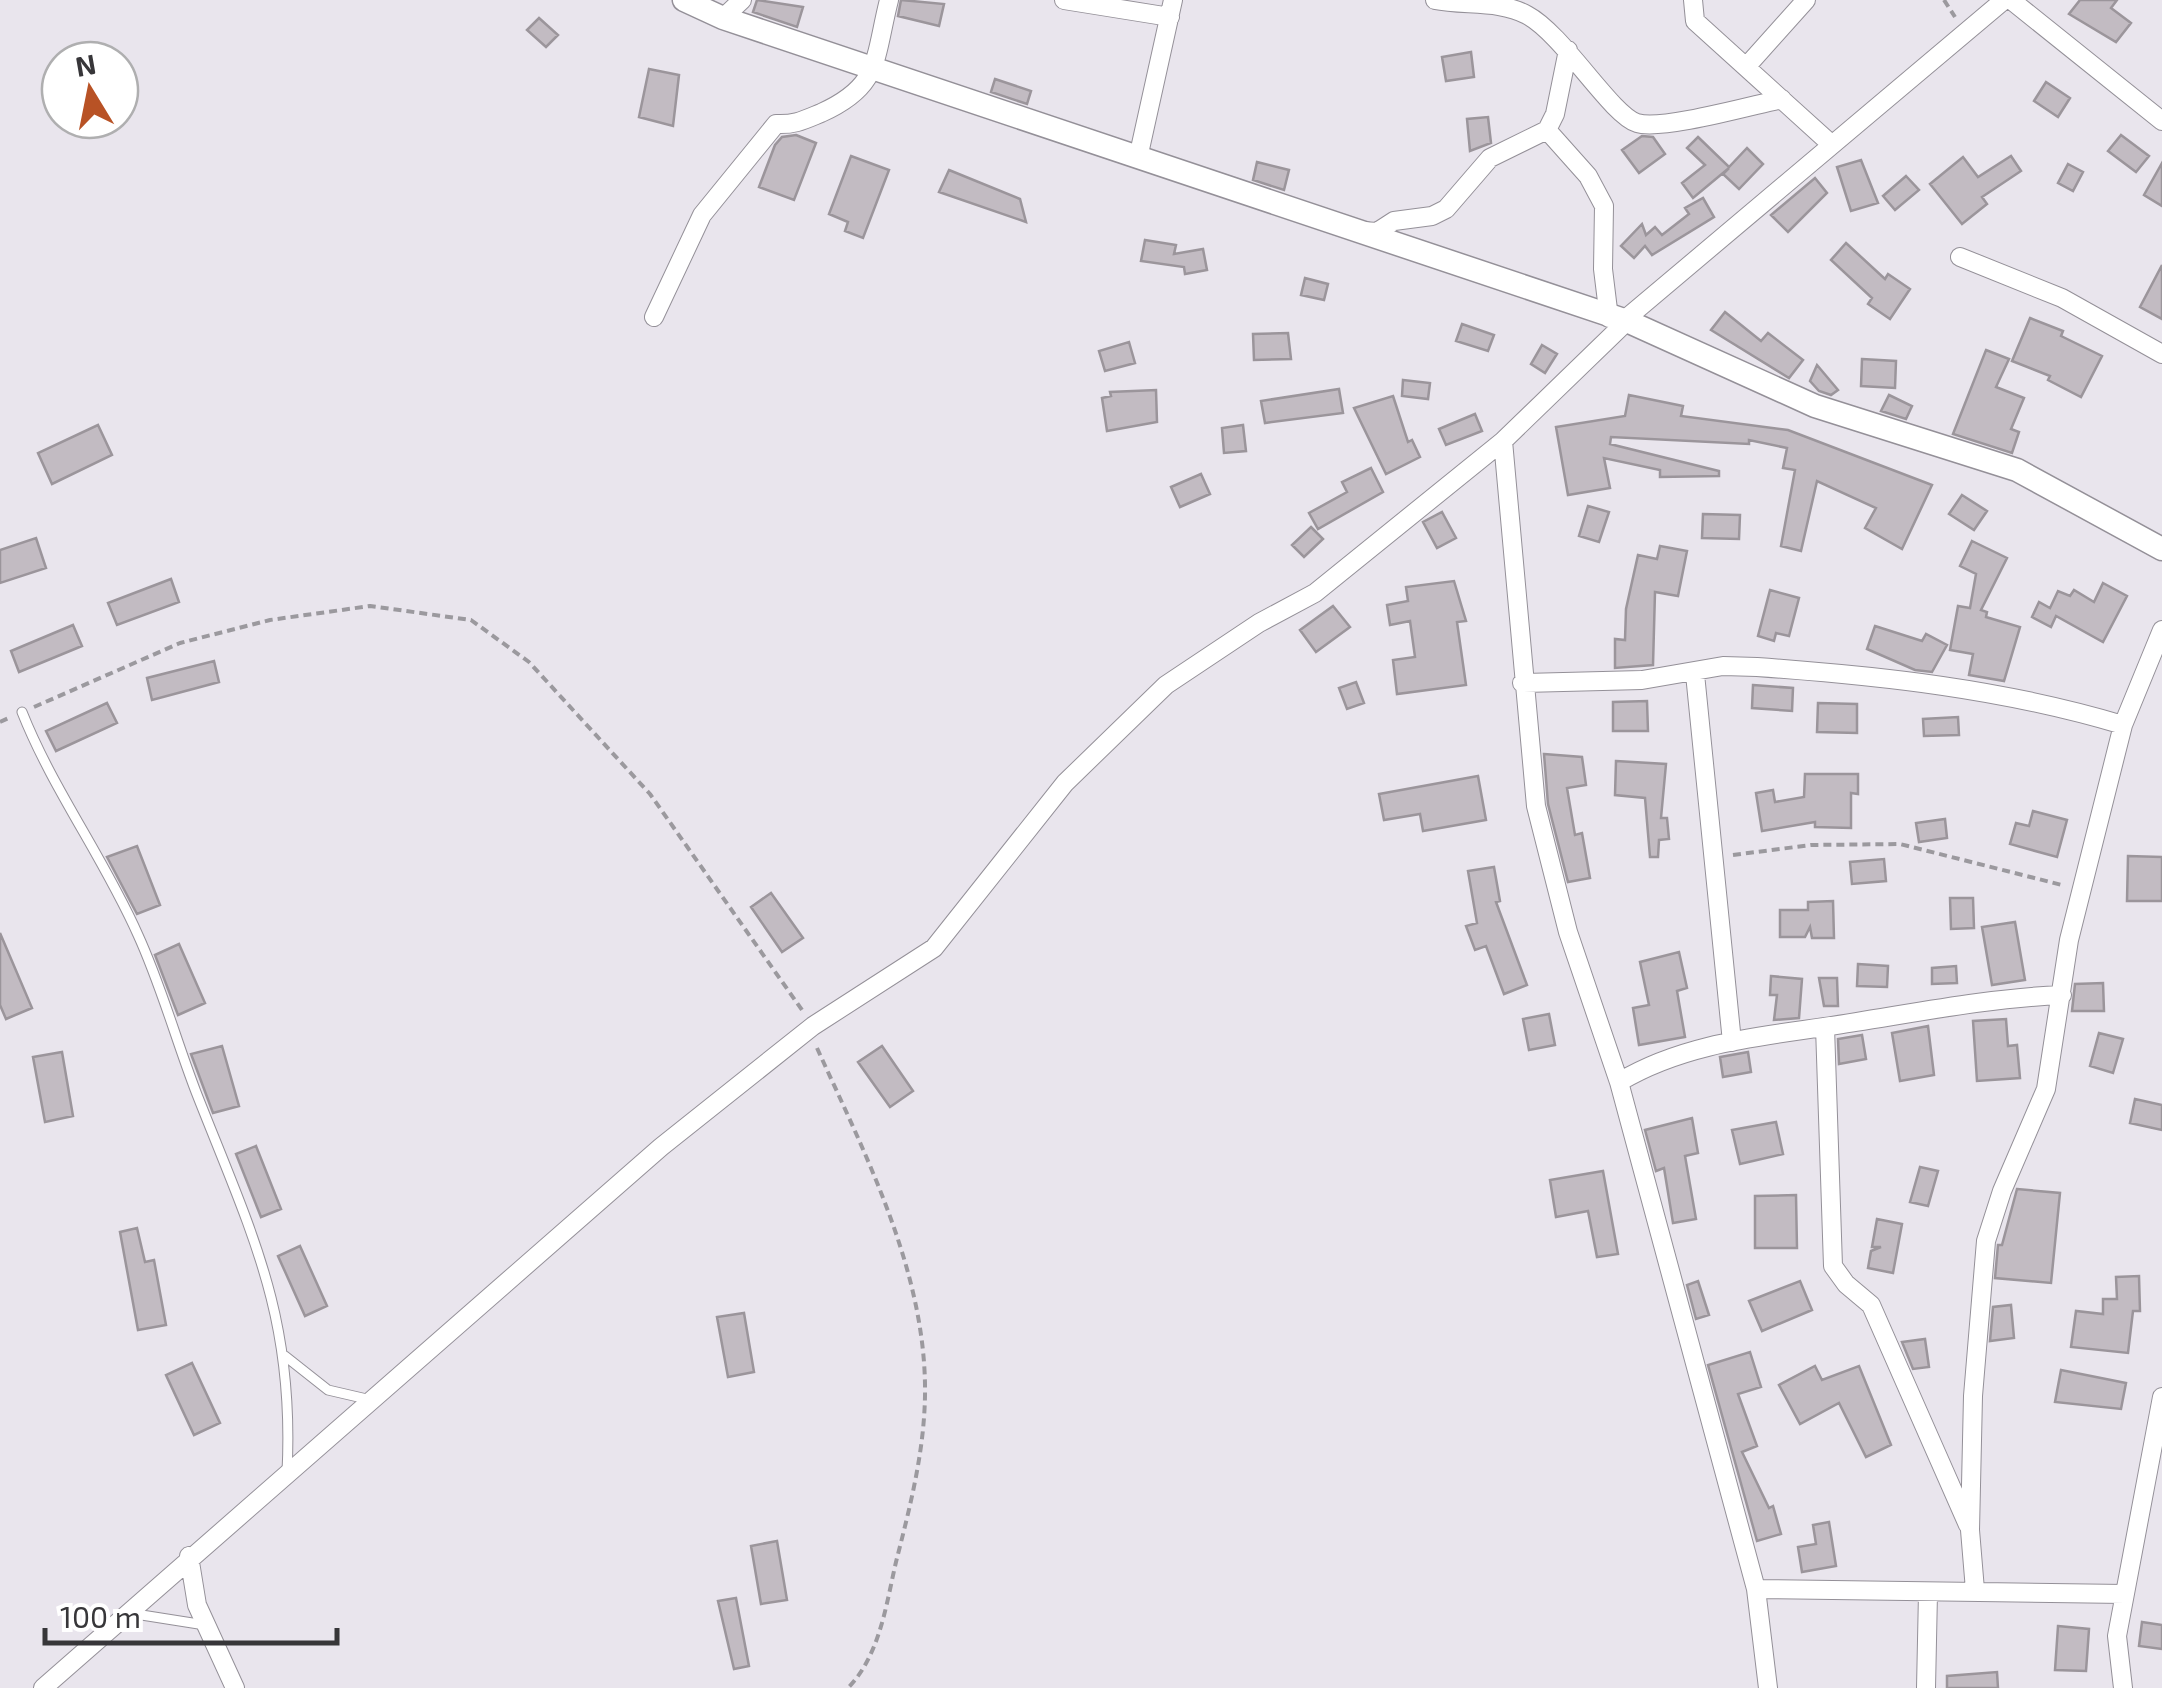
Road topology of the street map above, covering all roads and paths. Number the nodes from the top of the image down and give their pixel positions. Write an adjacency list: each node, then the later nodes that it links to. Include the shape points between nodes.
1 (684, 0): 10 (street)
2 (742, 0): 10 (street)
3 (889, 0): 13 (street)
4 (1064, 0): 9 (street)
5 (1435, 0): 11 (street, via 1526,14)
6 (1692, 0): 12 (street, via 1695,21)
7 (1806, 0): 12 (street)
8 (2008, 0): 15 (street); 17 (street)
9 (1172, 8): 18 (street)
10 (723, 18): 13 (street)
11 (1568, 50): 14 (street, via 1637,124); 16 (street)
12 (1746, 67): 14 (street)
13 (872, 68): 18 (street); 21 (street, via 848,102 796,125 776,124 702,215)
14 (1782, 99): 17 (street)
15 (2162, 121)
16 (1547, 130): 19 (street, via 1490,158 1446,209); 22 (street, via 1604,206 1602,269)
17 (1832, 145): 22 (street)
18 (1138, 158): 19 (street)
19 (1358, 232): 22 (street)
20 (1960, 256): 23 (street, via 2062,298)
21 (654, 317)
22 (1619, 321): 24 (street); 25 (street, via 1815,406 2017,470)
23 (2162, 354)
24 (1503, 441): 28 (street); 36 (street, via 1314,593 1166,684 1065,783 934,948)
25 (2162, 549)
26 (2162, 630): 31 (street)
27 (1695, 674): 28 (street); 31 (street, via 1740,666 1864,674 2044,702); 32 (street)
28 (1522, 683): 38 (street, via 1548,858)
29 (22, 712): 30 (path); 36 (path, via 180,643 270,620 370,606 471,620 529,662 650,794); 39 (lane, via 139,936 259,1246)
30 (0, 722)
31 (2123, 724): 33 (street)
32 (1714, 859): 33 (path, via 1811,846 1900,844); 37 (street)
33 (2082, 888): 34 (street)
34 (2062, 995): 35 (street); 45 (street, via 2046,1089 1986,1240)
35 (1825, 1027): 37 (street); 45 (street, via 1833,1266 1871,1305)
36 (811, 1028): 41 (street, via 661,1146); 55 (path, via 899,1244 920,1328 925,1392 914,1489 889,1593 866,1670)
37 (1732, 1042): 38 (street, via 1657,1059)
38 (1619, 1082): 47 (street)
39 (285, 1356): 41 (lane, via 328,1390); 42 (lane)
40 (2162, 1396): 43 (street)
41 (373, 1400): 42 (street)
42 (287, 1472): 46 (street)
43 (2143, 1494): 44 (street); 50 (street)
44 (2162, 1502)
45 (1970, 1530): 48 (street)
46 (190, 1556): 51 (street); 52 (street)
47 (1756, 1588): 49 (street); 56 (street)
48 (1975, 1590): 49 (street); 50 (street)
49 (1928, 1592): 57 (street)
50 (2124, 1594): 58 (street, via 2117,1636)
51 (124, 1613): 52 (lane); 53 (street)
52 (205, 1625): 54 (street)
53 (43, 1688)
54 (234, 1688)
55 (848, 1688)
56 (1768, 1688)
57 (1926, 1688)
58 (2122, 1688)

